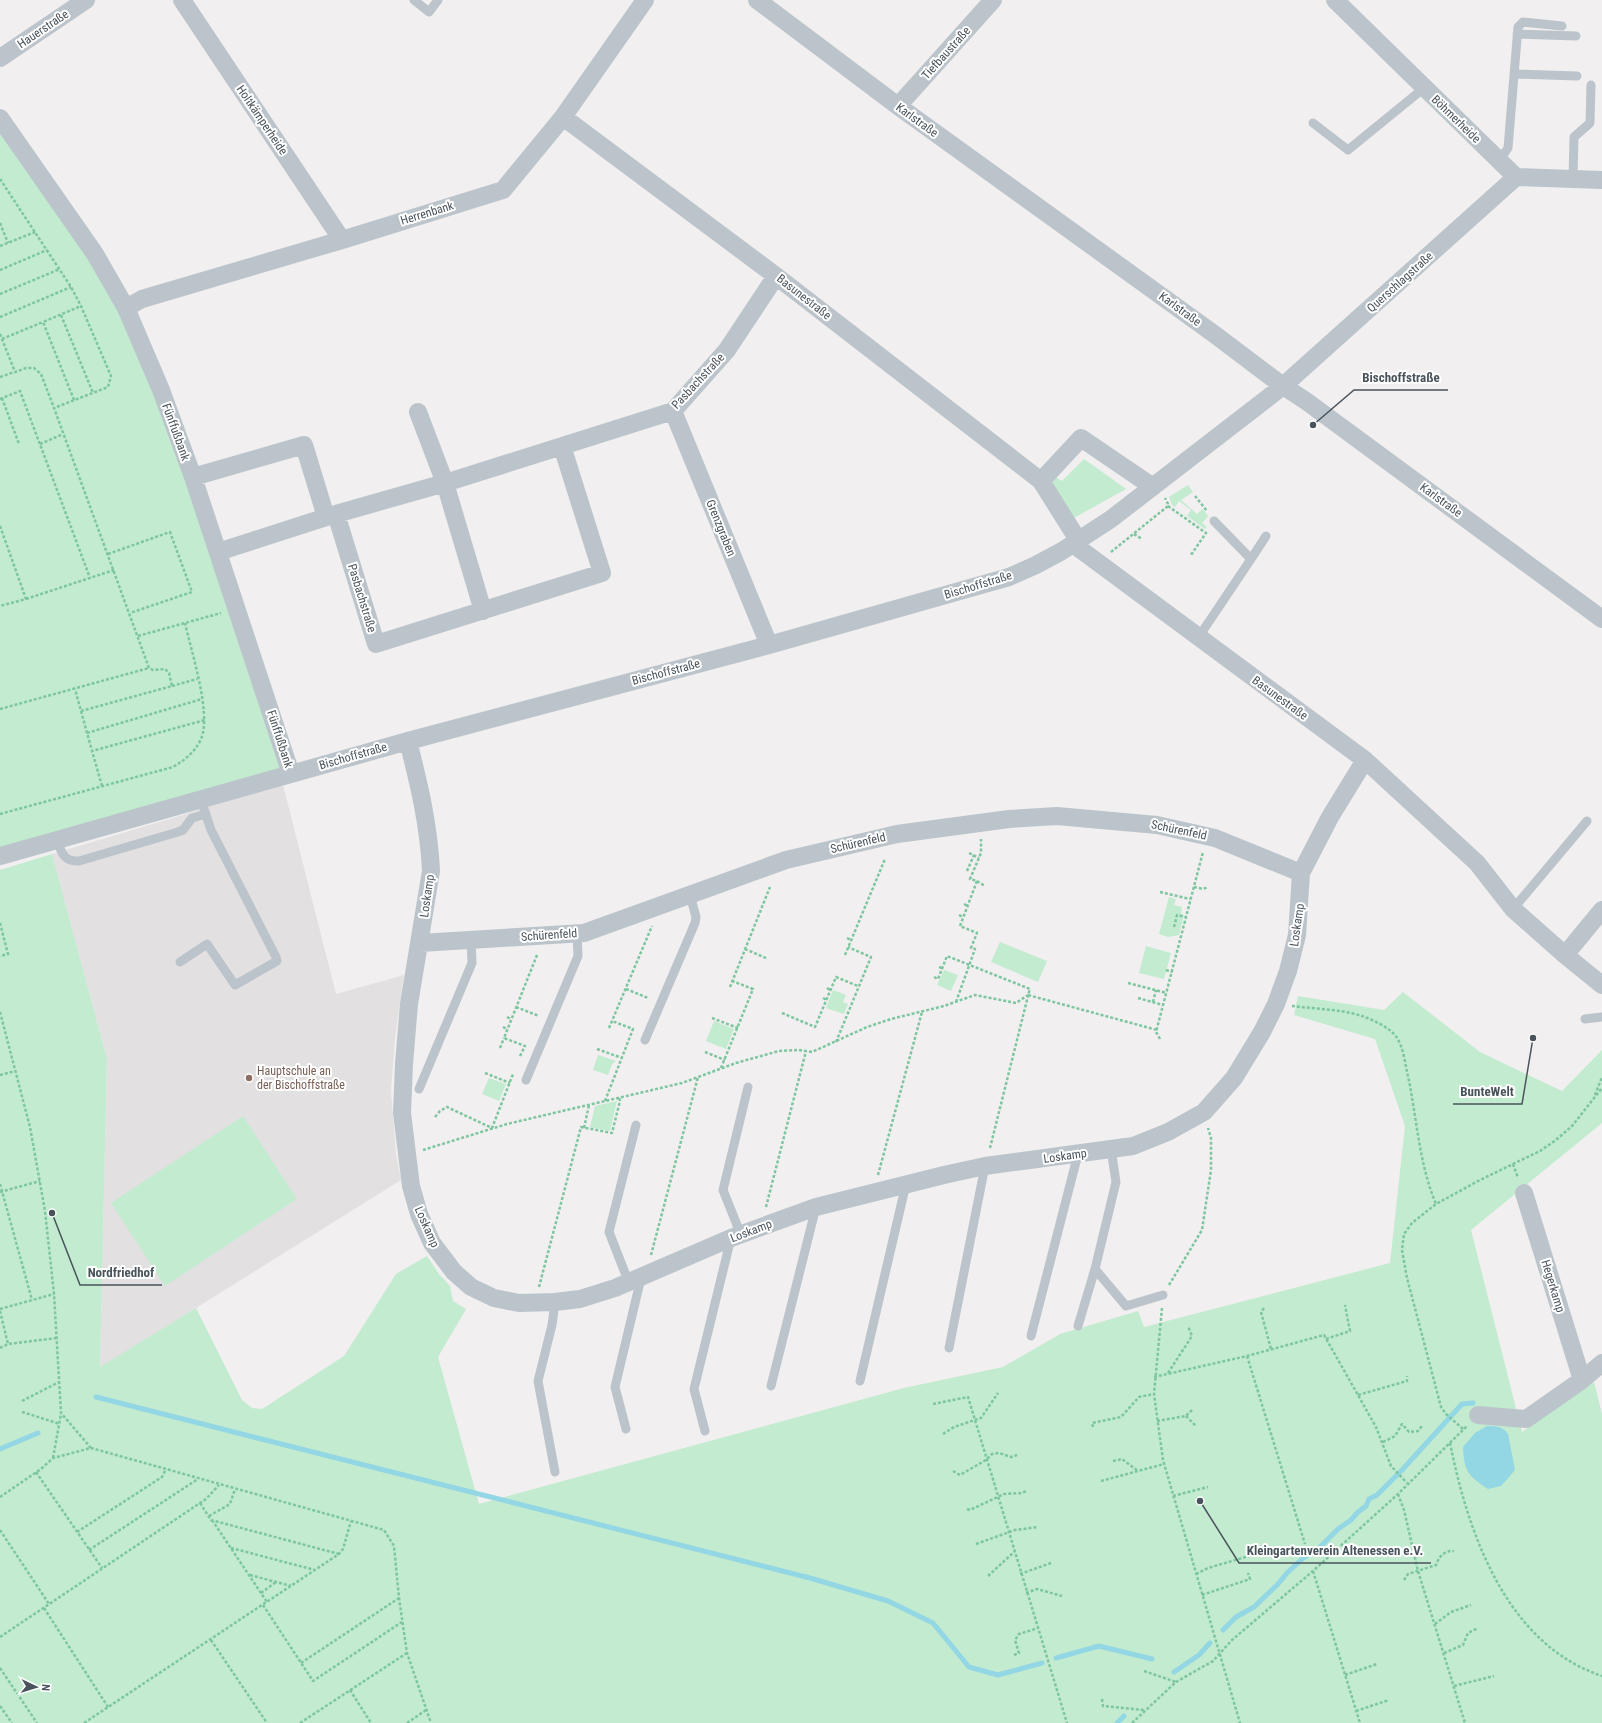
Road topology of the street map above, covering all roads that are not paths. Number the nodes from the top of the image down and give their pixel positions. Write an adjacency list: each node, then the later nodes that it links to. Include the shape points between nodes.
1 (86, 0): 12 (street, Hauerstraße)
2 (182, 0): 25 (street, Holtkämperheide)
3 (414, 0): 4 (lane, via 429,12)
4 (438, 0)
5 (645, 0): 19 (street, Herrenbank)
6 (757, 0): 17 (street, Karlstraße)
7 (994, 0): 17 (street, Tiefbaustraße)
8 (1335, 0): 16 (street, Böhmerheide)
9 (1562, 26): 10 (lane, via 1523,22 1518,27)
10 (1517, 34): 11 (lane); 13 (lane)
11 (1576, 36)
12 (0, 58)
13 (1514, 74): 14 (lane); 21 (lane, via 1508,148)
14 (1577, 76)
15 (1592, 85): 23 (lane, via 1590,123 1574,137)
16 (1424, 88): 20 (lane, via 1348,150); 21 (street, Böhmerheide)
17 (898, 106): 28 (street, Karlstraße)
18 (0, 118): 27 (street, Fünffußbank, via 95,254)
19 (563, 118): 25 (street, Herrenbank, via 503,190); 26 (street, Basunestraße)
20 (1313, 123)
21 (1499, 161): 22 (street, Böhmerheide)
22 (1516, 177): 23 (street); 28 (street, Querschlagstraße)
23 (1573, 179): 24 (street)
24 (1602, 180)
25 (342, 240): 27 (street, Herrenbank, via 142,299)
26 (776, 276): 29 (street, Pasbachstraße, via 727,350); 33 (street, Basunestraße)
27 (126, 308): 32 (street, Fünffußbank, via 161,390)
28 (1283, 386): 35 (street, Bischoffstraße); 43 (street, Karlstraße)
29 (673, 411): 31 (street, Pasbachstraße); 45 (street, Grenzgraben)
30 (418, 412): 34 (street)
31 (562, 446): 34 (street, Pasbachstraße); 42 (street, Pasbachstraße, via 602,573)
32 (193, 477): 36 (street, Pasbachstraße, via 304,445); 40 (street, Fünffußbank)
33 (1041, 481): 35 (street, via 1081,438); 39 (street, Basunestraße)
34 (445, 483): 36 (street, Pasbachstraße); 42 (street)
35 (1155, 486): 39 (street, Bischoffstraße)
36 (331, 515): 40 (street, Pasbachstraße); 42 (street, Pasbachstraße, via 376,644)
37 (1214, 522): 41 (lane)
38 (1266, 536): 41 (lane)
39 (1076, 542): 44 (street, Basunestraße, via 1097,563); 45 (street, Bischoffstraße, via 1009,577)
40 (218, 552): 48 (street, Fünffußbank)
41 (1251, 559): 44 (lane)
42 (483, 611)
43 (1602, 619)
44 (1198, 638): 47 (street, Basunestraße)
45 (769, 645): 46 (street, Bischoffstraße)
46 (408, 741): 48 (street, Bischoffstraße); 59 (street, Loskamp, via 422,793 430,848 430,871)
47 (1366, 760): 53 (street, Loskamp, via 1330,817); 55 (street, Basunestraße, via 1477,863)
48 (291, 774): 49 (street, Bischoffstraße)
49 (203, 807): 51 (street, Bischoffstraße); 51 (lane, via 183,830 79,861 71,861 63,856); 61 (lane, via 214,835 277,961 235,985 207,944)
50 (1587, 821): 55 (lane)
51 (57, 840): 52 (street, Bischoffstraße)
52 (0, 856)
53 (1301, 873): 54 (street, Schürenfeld, via 1207,836 1157,825 1057,816 1009,819 897,834 786,860); 70 (street, Loskamp, via 1297,934 1288,971 1262,1032 1234,1078 1204,1112 1168,1132 1133,1146)
54 (690, 895): 57 (street, Schürenfeld, via 584,933); 65 (lane, via 696,917 695,923)
55 (1513, 909): 60 (street, Basunestraße)
56 (1602, 910): 60 (street)
57 (577, 933): 58 (street, Schürenfeld); 66 (lane, via 578,956)
58 (471, 940): 59 (street, Schürenfeld); 68 (lane, via 472,963)
59 (420, 943): 80 (street, Loskamp, via 409,1004 402,1113 411,1186 419,1214 432,1244 454,1272 471,1287 494,1298 519,1303)
60 (1565, 955): 62 (street)
61 (180, 962)
62 (1602, 985)
63 (1602, 1017): 64 (lane)
64 (1586, 1019)
65 (645, 1040)
66 (526, 1080)
67 (748, 1087): 76 (lane, via 723,1190)
68 (419, 1089)
69 (636, 1125): 78 (lane, via 609,1232)
70 (1111, 1149): 71 (street, Loskamp); 77 (lane, via 1116,1182)
71 (1078, 1154): 72 (street, Loskamp); 82 (lane)
72 (985, 1166): 73 (street, Loskamp); 83 (lane)
73 (906, 1184): 75 (street, Loskamp); 86 (lane)
74 (1524, 1193): 85 (street, Hegerkamp)
75 (816, 1207): 76 (street, Loskamp); 87 (lane)
76 (736, 1237): 78 (street, Loskamp); 90 (lane, via 694,1389)
77 (1095, 1269): 79 (lane, via 1126,1306); 81 (lane)
78 (639, 1279): 80 (street, Loskamp, via 580,1299); 89 (lane, via 615,1386)
79 (1163, 1295)
80 (555, 1302): 91 (lane, via 538,1381)
81 (1078, 1326)
82 (1031, 1336)
83 (950, 1348)
84 (1602, 1363): 85 (street)
85 (1582, 1380): 88 (street, via 1526,1419)
86 (860, 1381)
87 (771, 1386)
88 (1478, 1415)
89 (626, 1429)
90 (705, 1431)
91 (556, 1472)

